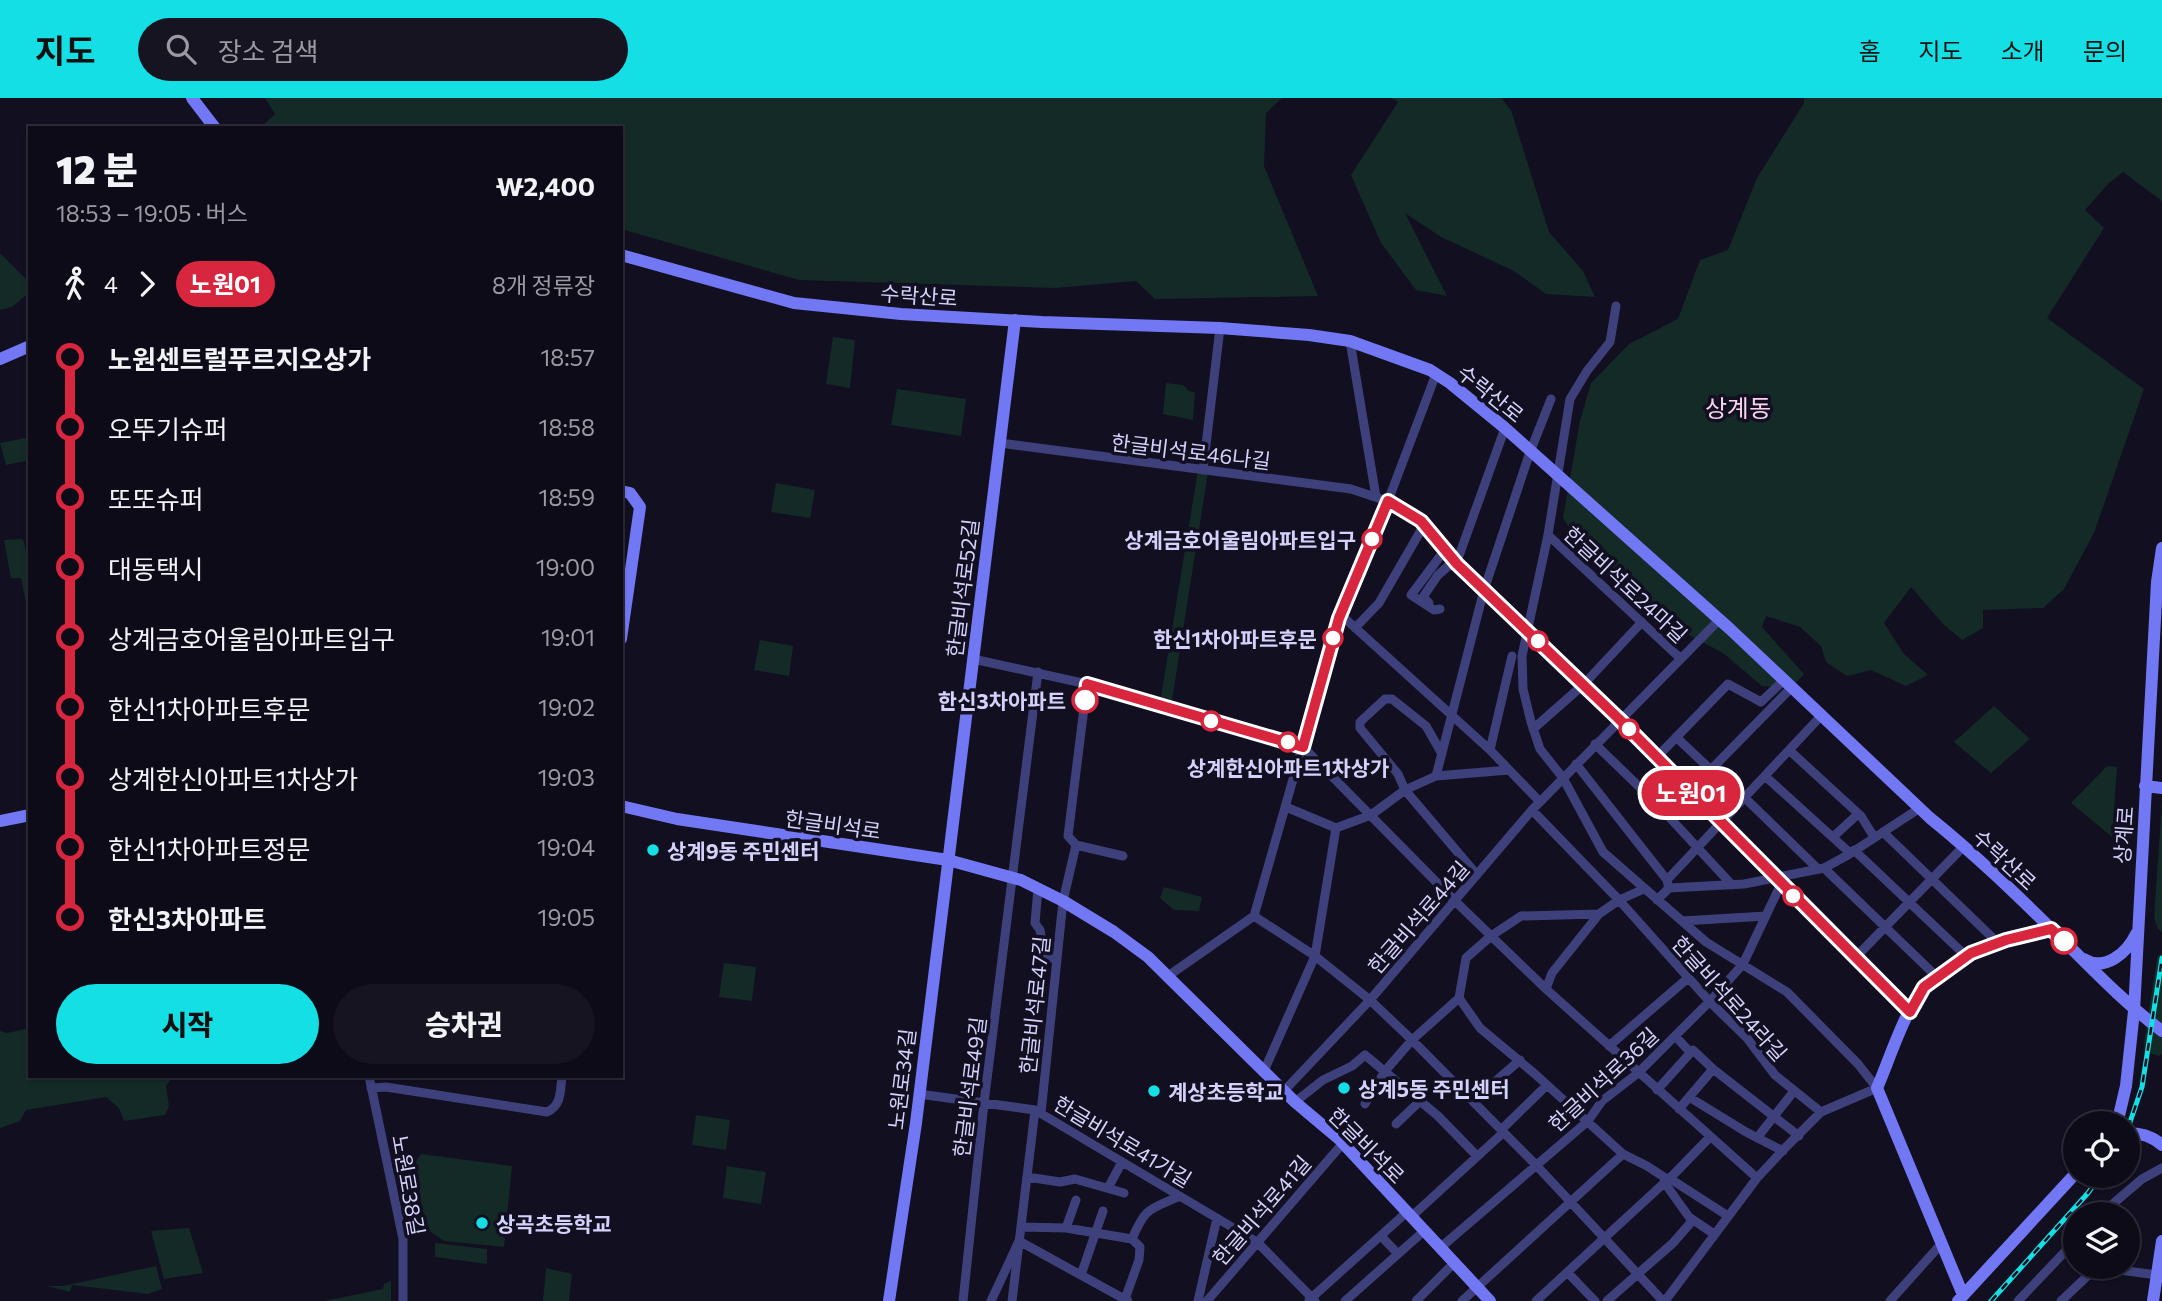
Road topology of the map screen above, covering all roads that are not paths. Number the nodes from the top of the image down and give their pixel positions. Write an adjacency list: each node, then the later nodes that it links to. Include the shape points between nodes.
1 (192, 98): 2 (street)
2 (213, 126)
3 (623, 256): 5 (street, 수락산로, via 794,303)
4 (1616, 306): 16 (street, 한글비석로24마길, via 1610,342 1570,400)
5 (1015, 320): 6 (street, 수락산로); 13 (street, 한글비석로52길)
6 (1220, 328): 7 (street, 수락산로); 15 (street)
7 (1350, 341): 10 (street, 수락산로); 18 (street)
8 (28, 347): 9 (street)
9 (0, 359)
10 (1436, 374): 12 (street, 수락산로); 19 (street)
11 (1551, 399): 14 (street, 수락산로)
12 (1505, 428): 14 (street, 수락산로); 24 (street)
13 (1000, 443): 15 (street, 한글비석로46나길); 36 (street, 한글비석로52길)
14 (1530, 452): 16 (street, 수락산로); 25 (street)
15 (1203, 470): 18 (street, 한글비석로46나길, via 1351,489)
16 (1556, 474): 21 (street, 한글비석로24마길); 27 (street, 수락산로)
17 (623, 491): 29 (street, via 630,493 640,507)
18 (1376, 498): 19 (street, 한글비석로46나길)
19 (1388, 501): 20 (street, 한글비석로46나길); 26 (street)
20 (1424, 525): 23 (street, 한글비석로46나길); 30 (street, via 1379,603)
21 (1548, 535): 28 (street, 한글비석로24마길); 32 (street, 한글비석로24마길)
22 (2162, 548): 33 (street, 상계로)
23 (1444, 551): 24 (street, 한글비석로46나길); 24 (street, via 1411,596 1440,609 1423,597 1438,575)
24 (1455, 562): 25 (street, 한글비석로46나길)
25 (1484, 590): 32 (street, 한글비석로46나길); 42 (street)
26 (1340, 614): 30 (street); 47 (street)
27 (1720, 619): 35 (street, 한글비석로44길); 40 (street, 수락산로)
28 (1642, 622): 35 (street, 한글비석로24마길); 39 (street)
29 (623, 625)
30 (1355, 628): 42 (street)
31 (2162, 629): 33 (street)
32 (1527, 630): 39 (street, 한글비석로46나길); 44 (street, 한글비석로24마길, via 1522,656)
33 (2154, 647): 58 (street, 상계로)
34 (1512, 656): 48 (street)
35 (1680, 658): 43 (street, 한글비석로44길)
36 (973, 659): 37 (street); 81 (street, 한글비석로52길)
37 (1038, 672): 38 (street); 84 (street, 한글비석로49길)
38 (1087, 684): 47 (street); 76 (street, via 1068,836)
39 (1583, 685): 43 (street, 한글비석로46나길); 44 (street)
40 (1787, 685): 41 (street, 수락산로); 45 (street, via 1761,702 1728,684); 53 (street)
41 (1821, 716): 49 (street); 66 (street, 수락산로)
42 (1452, 717): 48 (street); 50 (street)
43 (1619, 719): 46 (street, 한글비석로44길); 51 (street, 한글비석로46나길)
44 (1533, 729): 57 (street, 한글비석로24마길, via 1541,749)
45 (1676, 737): 51 (street); 53 (street)
46 (1595, 744): 52 (street, 한글비석로44길); 78 (street)
47 (1303, 747): 65 (street); 70 (street)
48 (1490, 750): 54 (street)
49 (1789, 750): 56 (street); 68 (street)
50 (1442, 754): 55 (street); 60 (street, via 1431,733 1392,699 1385,699 1363,717 1360,728 1398,774)
51 (1657, 758): 61 (street, 한글비석로46나길)
52 (1576, 764): 57 (street, 한글비석로44길); 87 (street)
53 (1711, 770): 61 (street)
54 (1509, 771): 55 (street); 63 (street)
55 (1436, 776): 60 (street)
56 (1765, 776): 62 (street); 75 (street)
57 (1563, 778): 63 (street, 한글비석로44길); 90 (street, 한글비석로24마길, via 1603,852)
58 (2145, 786): 59 (street); 102 (street, 상계로)
59 (2162, 788)
60 (1405, 790): 70 (street); 83 (street)
61 (1690, 791): 72 (street, 한글비석로46나길)
62 (1745, 798): 72 (street); 82 (street)
63 (1540, 802): 67 (street, 한글비석로44길)
64 (623, 806): 81 (street, 한글비석로, via 677,819)
65 (1286, 807): 73 (street); 97 (street)
66 (1920, 808): 74 (street); 77 (street, 수락산로)
67 (1532, 810): 83 (street, 한글비석로44길); 91 (street, 한글비석로24라길)
68 (1858, 814): 74 (street); 75 (street)
69 (28, 815): 71 (street)
70 (1371, 815): 73 (street); 94 (street)
71 (0, 821)
72 (1721, 823): 78 (street); 86 (street, 한글비석로46나길)
73 (1336, 828): 106 (street)
74 (1879, 834): 79 (street); 85 (street)
75 (1833, 837): 79 (street)
76 (1076, 845): 80 (street); 93 (street, 한글비석로47길)
77 (1964, 845): 85 (street); 101 (street, 수락산로)
78 (1699, 847): 87 (street); 88 (street)
79 (1852, 852): 82 (street); 95 (street)
80 (1123, 856)
81 (948, 860): 84 (street, 한글비석로); 138 (street, 노원로34길)
82 (1821, 868): 86 (street); 100 (street)
83 (1477, 875): 94 (street, 한글비석로44길)
84 (1012, 878): 89 (street, 한글비석로); 143 (street, 한글비석로49길)
85 (1932, 879): 95 (street); 104 (street)
86 (1779, 881): 88 (street); 98 (street, 한글비석로36길); 108 (street, 한글비석로46나길)
87 (1668, 884): 88 (street); 92 (street)
88 (1732, 885)
89 (1038, 888): 93 (street, 한글비석로); 109 (street, via 1035,923 1044,953)
90 (1644, 889): 91 (street); 92 (street, 한글비석로24마길)
91 (1619, 900): 96 (street); 113 (street, 한글비석로24라길)
92 (1657, 900): 99 (street, 한글비석로24마길)
93 (1063, 901): 109 (street, 한글비석로47길); 111 (street, 한글비석로, via 1114,932)
94 (1455, 901): 103 (street); 116 (street, 한글비석로44길)
95 (1909, 902): 100 (street); 107 (street)
96 (1599, 914): 103 (street, via 1521,916); 114 (street, via 1552,973)
97 (1254, 916): 106 (street); 111 (street)
98 (1766, 916): 99 (street); 110 (street, 한글비석로36길)
99 (1682, 921): 110 (street, 한글비석로24마길)
100 (1885, 927): 108 (street); 112 (street)
101 (2051, 929): 104 (street); 105 (street, 수락산로)
102 (2137, 930): 105 (street, via 2126,949 2109,962 2091,963); 118 (street, 상계로)
103 (1491, 936): 114 (street); 115 (street, via 1466,958)
104 (1998, 943): 107 (street)
105 (2077, 954): 118 (street, 수락산로)
106 (1315, 956): 116 (street); 128 (street)
107 (1966, 956): 112 (street)
108 (1855, 958): 119 (street, 한글비석로46나길)
109 (1057, 961): 146 (street, 한글비석로47길)
110 (1743, 964): 117 (street, 한글비석로36길); 134 (street, 한글비석로24마길, via 1787,992)
111 (1168, 976): 128 (street, 한글비석로)
112 (1937, 977): 119 (street, via 1924,987)
113 (1688, 978): 117 (street, 한글비석로24라길); 123 (street)
114 (1546, 989): 123 (street)
115 (1459, 998): 122 (street, 한글비석로); 125 (street, via 1480,1028)
116 (1370, 1000): 122 (street); 136 (street, 한글비석로44길)
117 (1710, 1002): 121 (street, 한글비석로36길); 137 (street, 한글비석로24라길)
118 (2134, 1011): 120 (street, 수락산로); 147 (street, 상계로)
119 (1910, 1012): 134 (street)
120 (2162, 1031)
121 (1675, 1036): 124 (street); 129 (street, 한글비석로36길)
122 (1412, 1040): 127 (street, 한글비석로); 141 (street)
123 (1609, 1046): 129 (street)
124 (1690, 1052): 126 (street); 135 (street)
125 (1520, 1060): 132 (street); 141 (street)
126 (1713, 1069): 139 (street); 149 (street)
127 (1385, 1070): 140 (street, 한글비석로); 142 (street, 한글비석로, via 1365,1055); 144 (street, 한글비석로)
128 (1264, 1071): 136 (street, 한글비석로)
129 (1638, 1073): 135 (street); 150 (street, 한글비석로36길, via 1602,1101)
130 (369, 1078): 133 (street, 노원로38길)
131 (562, 1078): 133 (street, via 559,1100 547,1112)
132 (1547, 1084): 150 (street); 152 (street)
133 (371, 1088): 204 (street, 노원로38길, via 403,1239)
134 (1877, 1088): 148 (street); 191 (street)
135 (1657, 1090): 145 (street)
136 (1284, 1091): 142 (street, 한글비석로)
137 (1794, 1091): 148 (street, 한글비석로24라길); 149 (street)
138 (919, 1094): 143 (street, 한글비석로41가길); 205 (street, 노원로34길)
139 (1689, 1097): 145 (street); 156 (street)
140 (1420, 1100): 151 (street, 한글비석로); 161 (street, 한글비석로)
141 (1473, 1101): 152 (street)
142 (1295, 1102): 157 (street, 한글비석로)
143 (984, 1103): 146 (street, 한글비석로41가길); 206 (street, 한글비석로49길)
144 (1365, 1104)
145 (1679, 1109): 155 (street)
146 (1038, 1111): 162 (street, 한글비석로41가길); 165 (street, 한글비석로47길)
147 (2120, 1111)
148 (1821, 1112): 154 (street)
149 (1774, 1116): 154 (street); 156 (street)
150 (1588, 1121): 160 (street); 163 (street, 한글비석로36길)
151 (1396, 1124)
152 (1502, 1131): 161 (street); 163 (street)
153 (2140, 1134): 158 (street)
154 (1799, 1136): 159 (street)
155 (1710, 1137): 166 (street); 167 (street)
156 (1758, 1138): 159 (street)
157 (1343, 1143): 176 (street, 한글비석로); 190 (street, 한글비석로41길)
158 (2162, 1145)
159 (1783, 1151): 166 (street)
160 (1623, 1154): 167 (street); 174 (street)
161 (1477, 1156): 176 (street)
162 (1122, 1162): 169 (street); 171 (street, 한글비석로41가길)
163 (1536, 1165): 174 (street); 192 (street, 한글비석로36길)
164 (2162, 1168): 173 (street)
165 (1027, 1177): 169 (street); 180 (street, 한글비석로47길)
166 (1757, 1178): 177 (street)
167 (1666, 1180): 177 (street); 179 (street); 187 (street)
168 (2063, 1187): 201 (street)
169 (1108, 1188): 170 (street)
170 (1124, 1193)
171 (1180, 1196): 178 (street, 한글비석로41가길); 186 (street, via 1147,1211)
172 (1076, 1200): 181 (street)
173 (2115, 1202)
174 (1572, 1203): 187 (street); 200 (street)
175 (1103, 1211): 183 (street)
176 (1409, 1214): 182 (street, 한글비석로); 185 (street)
177 (1728, 1216): 184 (street)
178 (1217, 1218): 190 (street, 한글비석로41가길); 209 (street)
179 (1693, 1220): 184 (street); 198 (street)
180 (1021, 1227): 181 (street); 188 (street, 한글비석로47길)
181 (1066, 1228): 183 (street)
182 (1424, 1231): 192 (street, 한글비석로); 193 (street)
183 (1096, 1233): 186 (street); 197 (street)
184 (1714, 1234): 218 (street)
185 (1381, 1236): 193 (street); 203 (street)
186 (1132, 1239): 202 (street, via 1140,1247 1139,1260)
187 (1605, 1239): 196 (street); 198 (street)
188 (1019, 1241): 197 (street); 207 (street, 한글비석로47길); 208 (street, 한글비석로47길)
189 (2162, 1241): 199 (street)
190 (1257, 1242): 203 (street, 한글비석로41가길); 210 (street, 한글비석로41길)
191 (1942, 1243): 201 (street); 219 (street)
192 (1440, 1248): 195 (street, 한글비석로)
193 (1398, 1254): 211 (street)
194 (2063, 1254): 220 (street)
195 (1454, 1263): 200 (street, 한글비석로); 212 (street)
196 (1568, 1273): 215 (street); 216 (street)
197 (1081, 1275): 202 (street)
198 (1639, 1275): 217 (street); 218 (street)
199 (2157, 1275): 221 (street, via 2096,1267); 222 (street)
200 (1476, 1287): 213 (street); 214 (street, 한글비석로)
201 (1960, 1298)
202 (1126, 1300)
203 (1312, 1300)
204 (403, 1301)
205 (889, 1301)
206 (963, 1301)
207 (991, 1301)
208 (1012, 1301)
209 (1198, 1301)
210 (1207, 1301)
211 (1345, 1301)
212 (1416, 1301)
213 (1462, 1301)
214 (1490, 1301)
215 (1536, 1301)
216 (1595, 1301)
217 (1607, 1301)
218 (1664, 1301)
219 (1890, 1301)
220 (2018, 1301)
221 (2061, 1301)
222 (2153, 1301)

